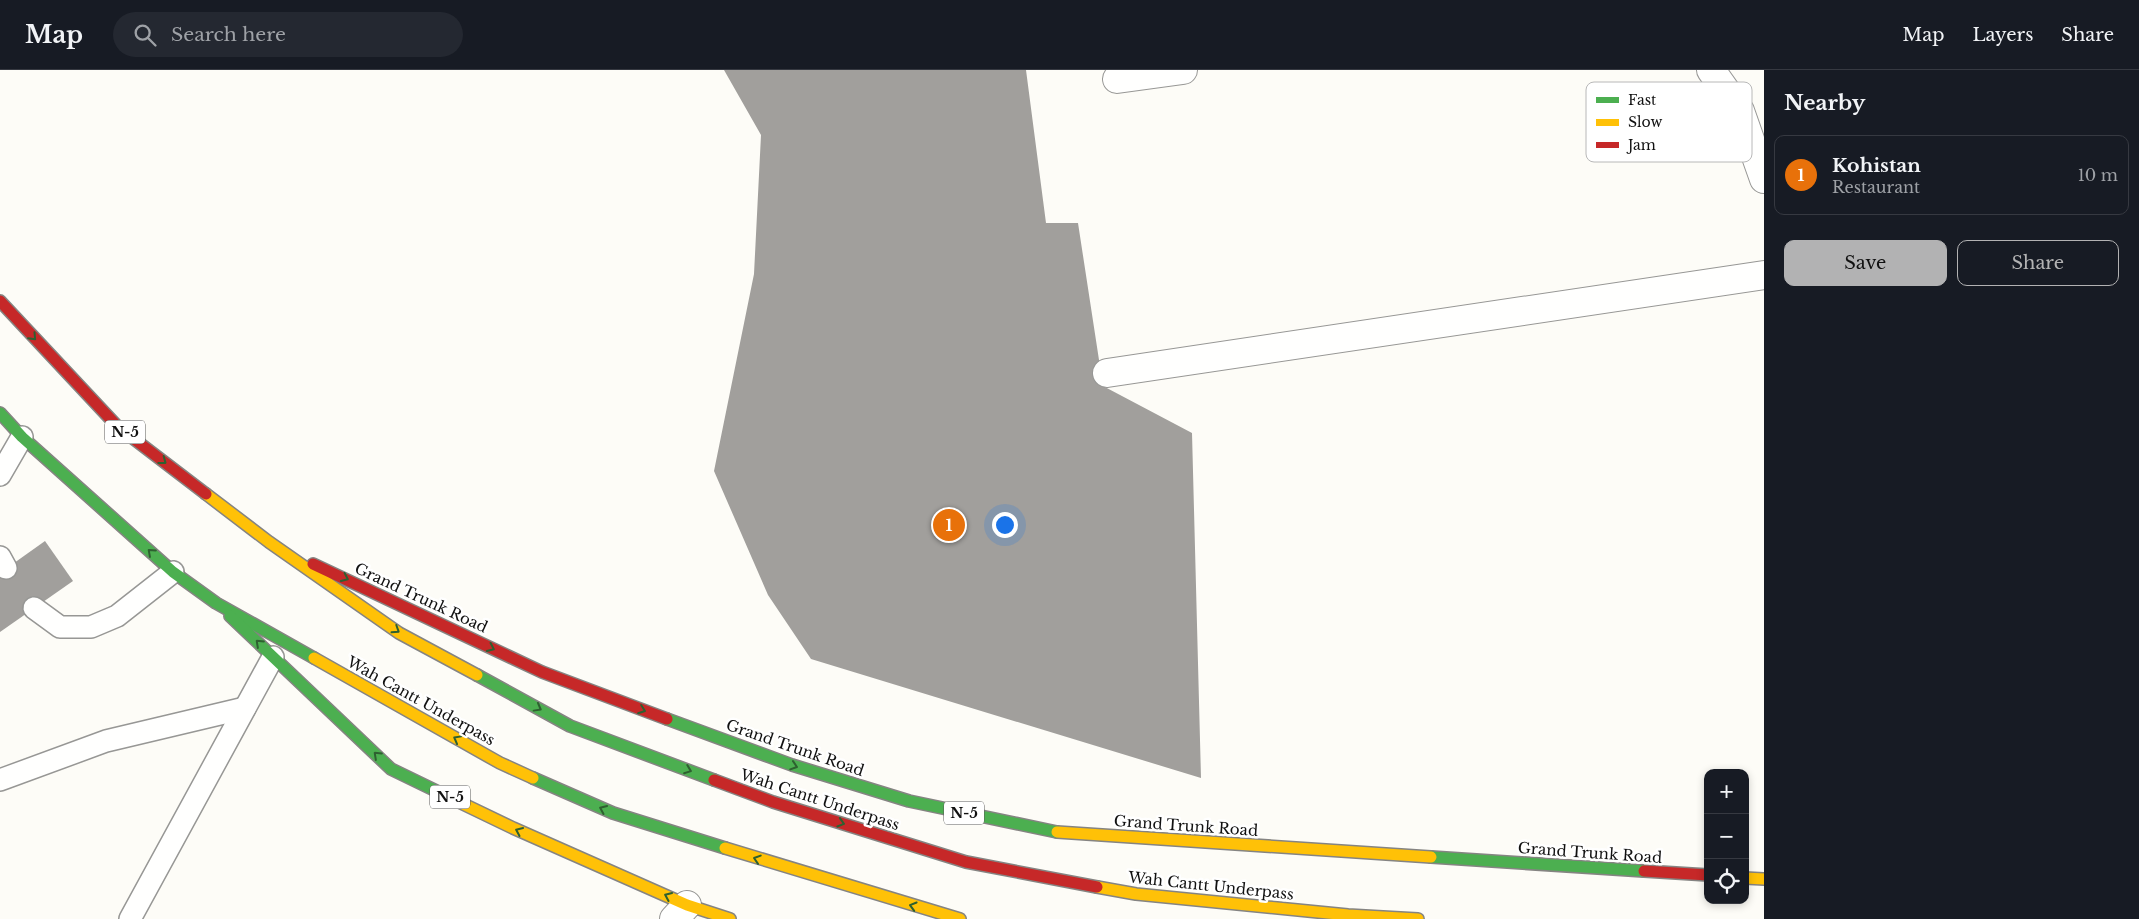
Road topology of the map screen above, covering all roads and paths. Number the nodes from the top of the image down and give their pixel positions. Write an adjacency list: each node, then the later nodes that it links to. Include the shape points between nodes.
1 (1183, 70): 3 (street)
2 (1711, 70): 4 (street)
3 (1118, 79)
4 (1719, 82)
5 (1752, 141): 6 (street)
6 (1762, 166)
7 (1764, 275): 9 (street)
8 (0, 301): 13 (main road, Grand Trunk Road / N-5, one-way to 13, via 117,426)
9 (1107, 373)
10 (0, 413): 11 (main road, N-5)
11 (22, 437): 12 (lane); 14 (main road, N-5, one-way to 11)
12 (0, 475)
13 (269, 542): 20 (main road, Grand Trunk Road / N-5, one-way to 20, via 542,672 792,766 909,801 1052,832); 27 (main road, Wah Cantt Underpass, one-way to 27, via 399,633 570,726 773,802 966,862 1136,894)
14 (173, 572): 15 (main road, N-5); 16 (lane, via 117,616 90,627 60,627)
15 (216, 604): 17 (main road, N-5, one-way to 15); 26 (main road, Wah Cantt Underpass, one-way to 15, via 613,813 500,763)
16 (34, 608)
17 (273, 657): 18 (lane); 23 (main road, N-5, one-way to 17, via 391,769)
18 (245, 708): 19 (lane, via 106,742); 24 (lane)
19 (0, 780)
20 (1704, 875)
21 (1749, 878): 22 (main road)
22 (1764, 879)
23 (680, 912): 25 (main road, N-5)
24 (130, 919)
25 (730, 919)
26 (960, 919)
27 (1418, 919)

